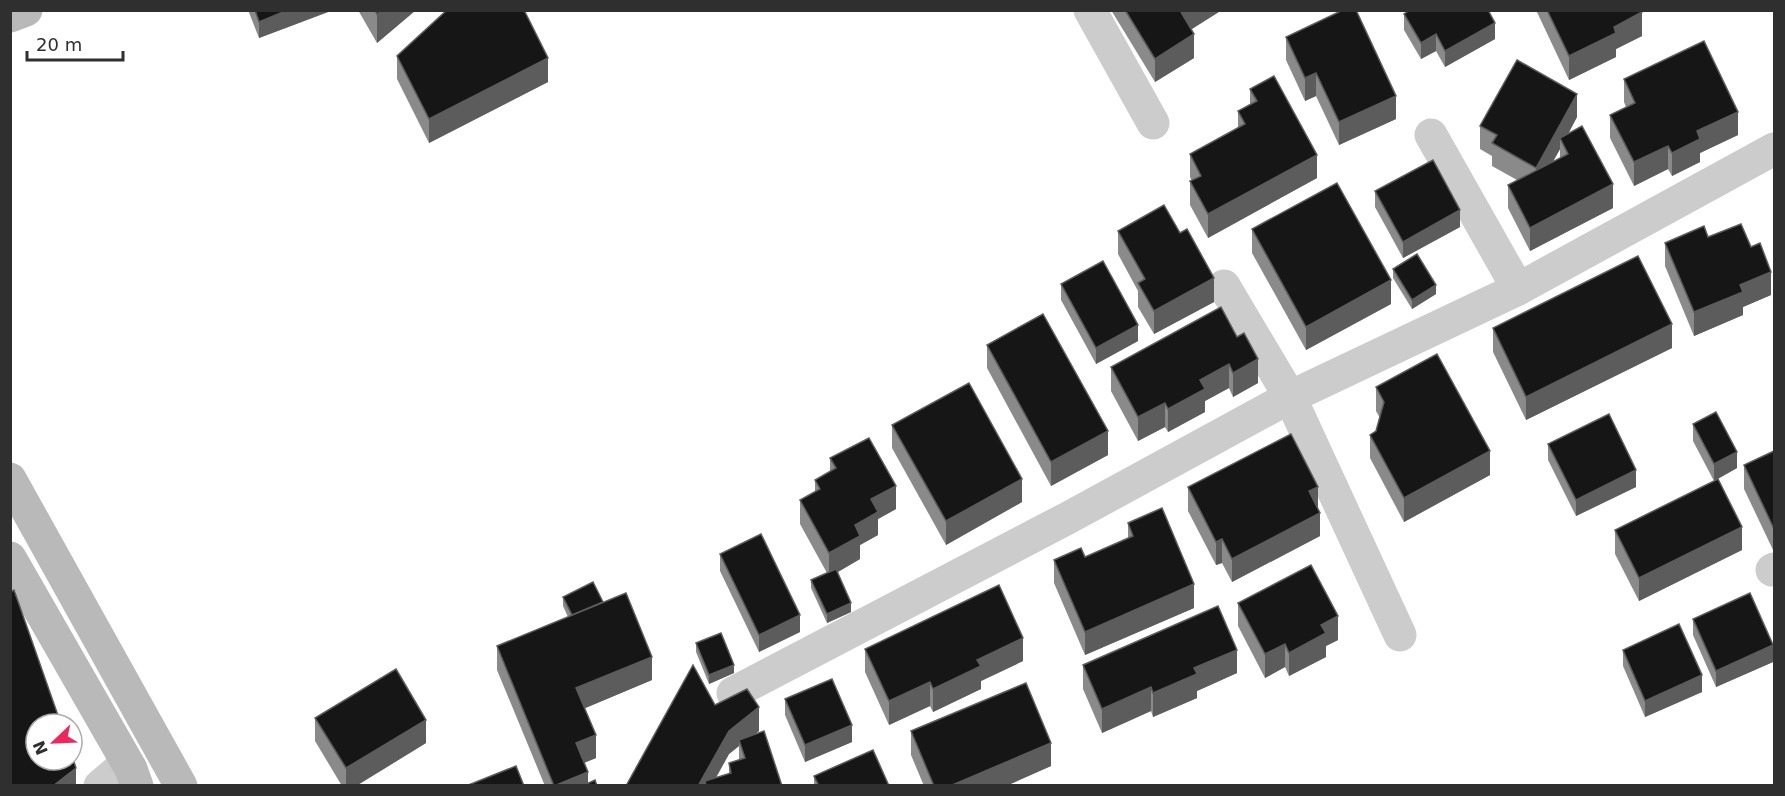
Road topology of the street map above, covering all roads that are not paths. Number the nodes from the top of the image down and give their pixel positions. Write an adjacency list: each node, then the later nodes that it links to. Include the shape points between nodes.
1 (26, 10): 3 (main road)
2 (1090, 10): 4 (street)
3 (10, 16)
4 (1153, 123)
5 (1431, 135): 8 (street)
6 (1774, 149): 8 (street)
7 (1224, 286): 9 (street)
8 (1518, 289): 9 (street)
9 (1290, 398): 12 (street); 13 (street)
10 (10, 478): 16 (main road)
11 (10, 558): 14 (main road)
12 (1400, 635)
13 (733, 693)
14 (132, 774): 15 (street)
15 (100, 786)
16 (181, 786)

